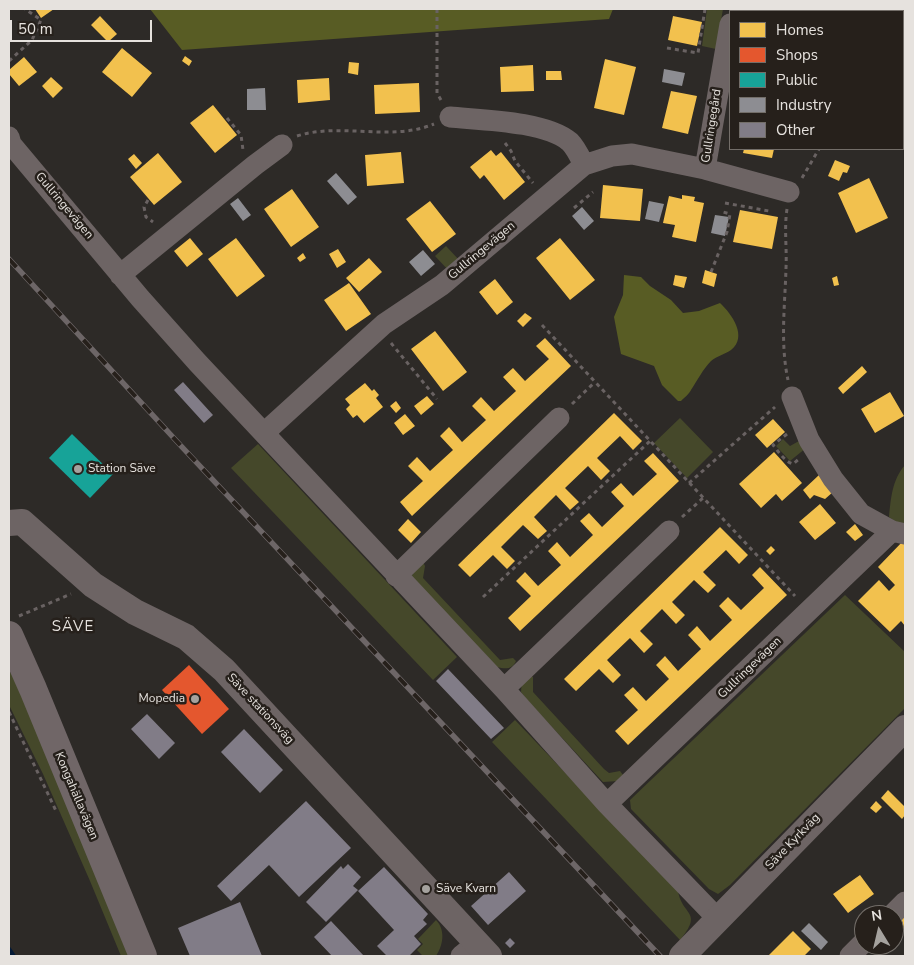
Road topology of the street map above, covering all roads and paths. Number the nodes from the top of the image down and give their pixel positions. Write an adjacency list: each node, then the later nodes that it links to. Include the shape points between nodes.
1 (25, 9): 6 (path, via 42,20 32,40)
2 (436, 9): 7 (path, via 437,93)
3 (705, 9): 5 (path, via 698,53)
4 (729, 30): 14 (street, Gullringegård)
5 (667, 48)
6 (9, 61)
7 (450, 117): 11 (path, via 423,129 405,132 309,132 294,136); 13 (street, via 551,131 574,146)
8 (227, 118): 15 (path, via 241,135)
9 (9, 137): 24 (street, Gullringevägen, via 11,144)
10 (505, 143): 18 (path)
11 (282, 146): 15 (street)
12 (818, 150): 17 (path)
13 (584, 165): 14 (street, Gullringegård, via 612,156 632,154); 18 (street, Gullringevägen)
14 (705, 169): 17 (street, Gullringegård)
15 (248, 171): 24 (street)
16 (593, 192): 20 (path)
17 (789, 192): 28 (path, via 785,218 787,265 783,354)
18 (545, 198): 26 (street, Gullringevägen, via 442,285)
19 (725, 203): 21 (path)
20 (574, 208)
21 (769, 211)
22 (723, 212): 23 (path, via 730,214 727,232)
23 (711, 272)
24 (120, 275): 31 (street, Gullringevägen)
25 (542, 326): 27 (path)
26 (379, 329): 29 (path); 31 (street, Gullringevägen)
27 (595, 382): 30 (path); 32 (path)
28 (792, 395): 33 (path); 37 (street, via 809,440 833,479 861,514)
29 (438, 399)
30 (559, 418): 38 (street)
31 (264, 433): 38 (street, Gullringevägen)
32 (650, 441): 33 (path); 40 (path)
33 (689, 483): 34 (path)
34 (703, 498): 36 (path); 41 (path)
35 (9, 523): 39 (street, Säve stationsväg, via 22,522)
36 (669, 531): 43 (street)
37 (899, 532): 41 (street, Gullringevägen)
38 (396, 576): 43 (street, Gullringevägen)
39 (92, 585): 42 (path); 49 (street, Säve stationsväg, via 135,612 186,636 224,670)
40 (483, 596)
41 (810, 611): 46 (street, Gullringevägen)
42 (13, 626): 51 (main road, Kongahällavägen, via 56,750)
43 (504, 689): 46 (street, Gullringevägen)
44 (9, 712): 47 (path)
45 (905, 728): 48 (street, Säve Kyrkväg)
46 (607, 804): 48 (street, Gullringevägen)
47 (59, 818)
48 (718, 919): 50 (street, Säve Kyrkväg)
49 (476, 952)
50 (693, 952)
51 (143, 956)

